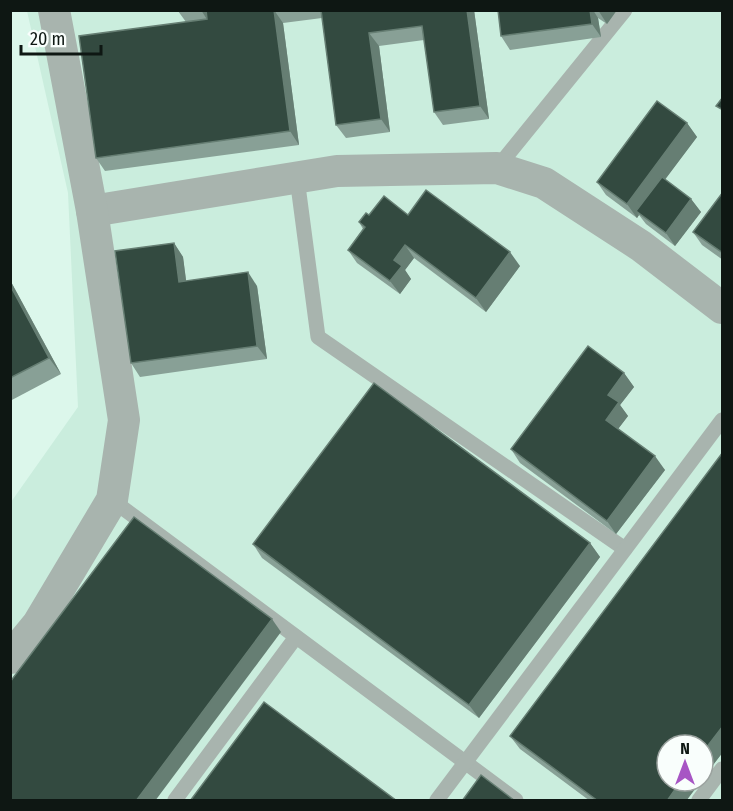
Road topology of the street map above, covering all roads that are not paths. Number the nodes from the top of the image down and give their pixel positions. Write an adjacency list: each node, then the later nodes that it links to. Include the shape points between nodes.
1 (54, 10): 5 (street)
2 (625, 10): 3 (lane)
3 (497, 168): 4 (street, via 337,171); 6 (street, via 544,183 641,246)
4 (297, 178): 5 (street); 9 (lane, via 318,337)
5 (92, 211): 8 (street, via 124,420)
6 (723, 308)
7 (723, 420): 9 (lane)
8 (112, 500): 10 (lane); 11 (street, via 38,624)
9 (625, 549): 12 (lane)
10 (296, 637): 12 (lane); 14 (lane)
11 (10, 658)
12 (465, 763): 15 (lane); 16 (lane)
13 (723, 769): 17 (lane)
14 (175, 801)
15 (437, 801)
16 (516, 801)
17 (699, 801)

